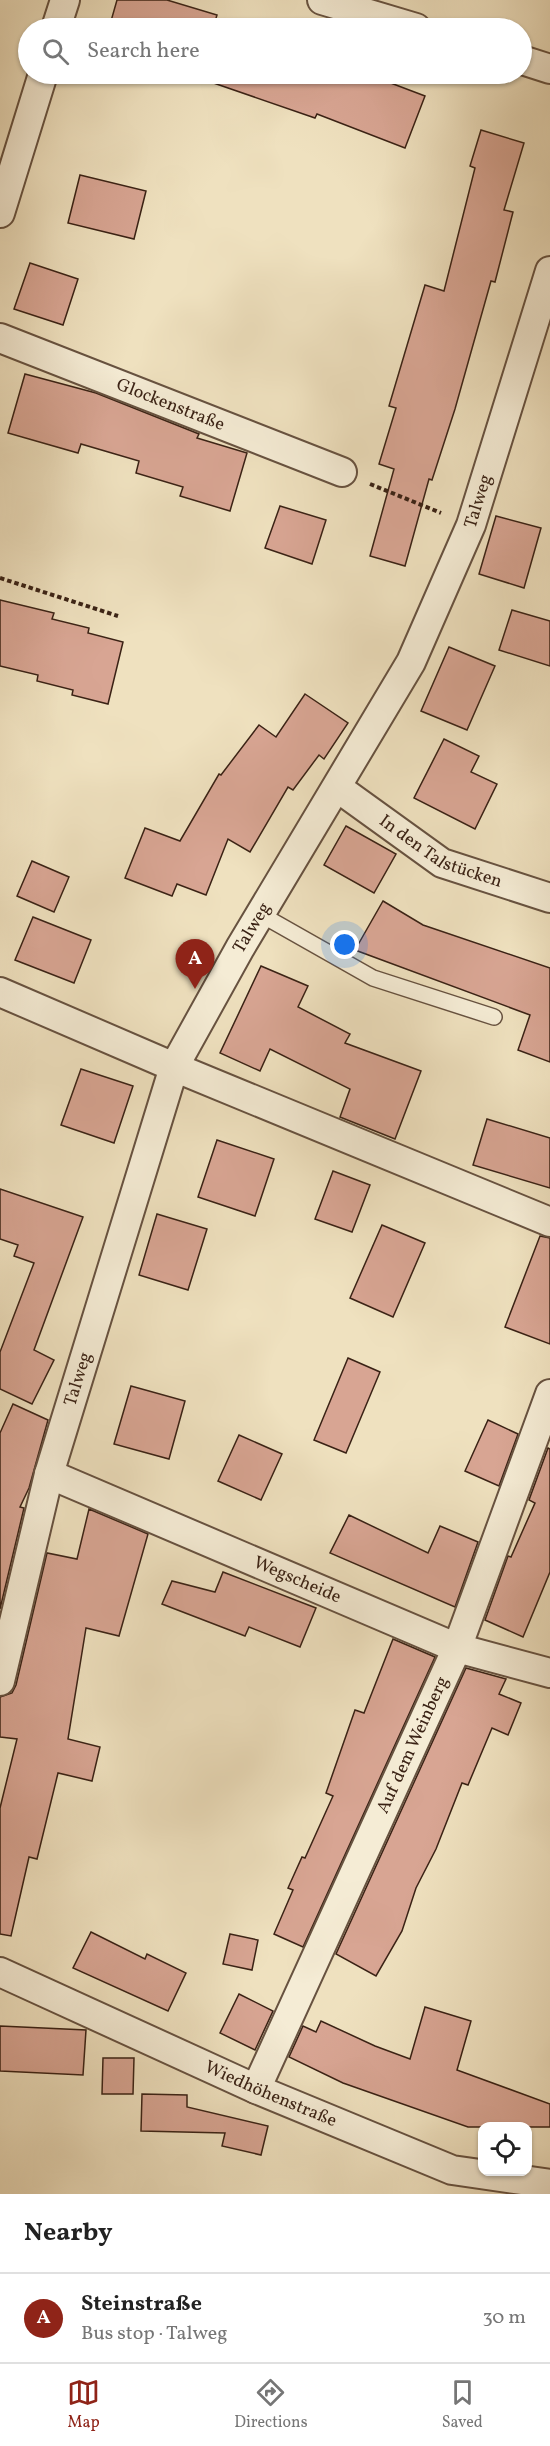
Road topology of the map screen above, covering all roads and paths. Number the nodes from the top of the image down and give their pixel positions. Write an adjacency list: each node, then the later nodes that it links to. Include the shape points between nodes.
1 (65, 0): 3 (street)
2 (322, 0): 4 (street)
3 (59, 18)
4 (382, 18)
5 (532, 63): 6 (street)
6 (550, 69)
7 (40, 84): 8 (street)
8 (0, 213)
9 (550, 271): 12 (street, Talweg)
10 (0, 338): 11 (street, Glockenstraße)
11 (342, 472): 12 (path)
12 (471, 525): 15 (street, Talweg, via 411,662)
13 (0, 578): 14 (path)
14 (118, 616)
15 (338, 788): 16 (street, In den Talstücken, via 442,863); 17 (street, Talweg)
16 (550, 898)
17 (260, 914): 19 (lane, via 373,978); 20 (street, Talweg)
18 (0, 992): 20 (street)
19 (495, 1017)
20 (174, 1067): 21 (street); 23 (street, Talweg)
21 (550, 1222)
22 (550, 1394): 24 (street, Auf dem Weinberg)
23 (49, 1474): 24 (street, Wegscheide); 26 (street, Talweg)
24 (457, 1648): 25 (street, Wegscheide); 28 (street, Auf dem Weinberg)
25 (550, 1673)
26 (0, 1681)
27 (0, 1972): 28 (street, Wiedhöhenstraße)
28 (256, 2089): 29 (street, Wiedhöhenstraße, via 452,2170)
29 (550, 2184)

